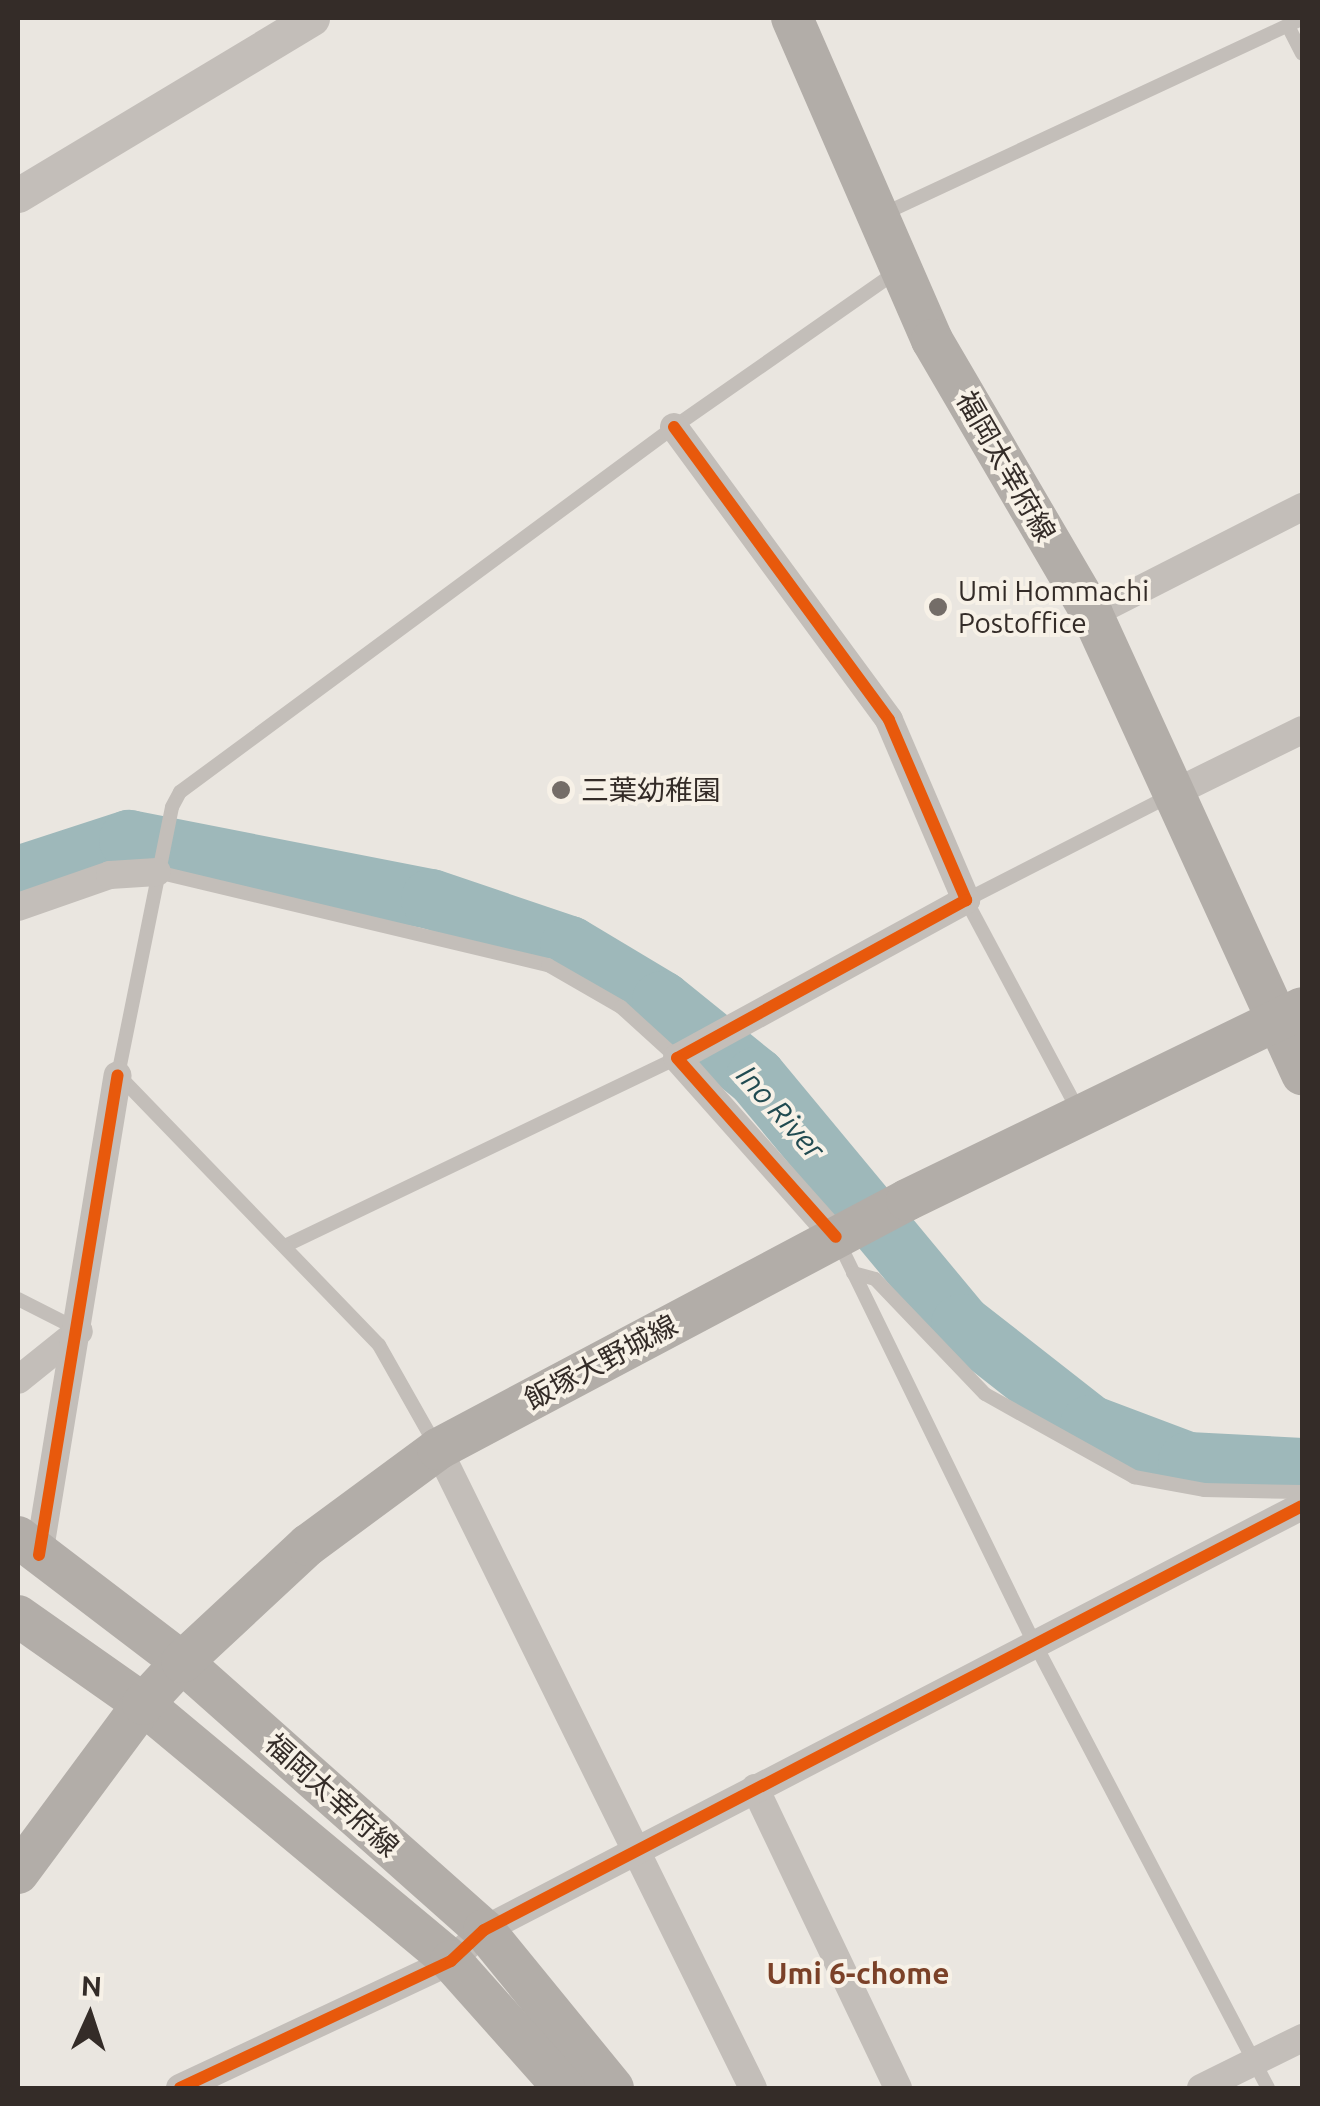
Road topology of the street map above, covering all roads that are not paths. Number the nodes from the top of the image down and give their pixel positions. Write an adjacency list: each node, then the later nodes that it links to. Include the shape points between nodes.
1 (312, 18): 5 (street)
2 (792, 18): 6 (main road, 福岡太宰府線)
3 (1295, 23): 4 (lane); 6 (lane)
4 (1302, 54)
5 (18, 195)
6 (877, 216): 7 (main road, 福岡太宰府線)
7 (900, 270): 8 (lane); 10 (main road, 福岡太宰府線, via 932,340)
8 (674, 426): 13 (lane, via 180,792); 14 (street, via 889,720)
9 (1302, 507): 10 (street)
10 (1092, 614): 12 (main road, 福岡太宰府線)
11 (1302, 730): 12 (street)
12 (1176, 792): 14 (lane); 16 (main road, 福岡太宰府線)
13 (158, 868): 15 (street, via 110,875); 17 (lane, via 548,965); 19 (lane)
14 (966, 900): 17 (street); 20 (lane)
15 (18, 907)
16 (1290, 1014): 18 (main road, 福岡太宰府線); 20 (main road, 飯塚大野城線)
17 (684, 1053): 21 (lane); 22 (street)
18 (1302, 1074)
19 (118, 1075): 21 (lane); 24 (street)
20 (1082, 1118): 22 (main road, 飯塚大野城線, via 907,1200)
21 (285, 1246): 26 (lane, via 379,1345)
22 (847, 1247): 26 (main road, 飯塚大野城線); 27 (lane, via 985,1394 1134,1477 1204,1490); 31 (lane)
23 (18, 1299): 24 (lane)
24 (80, 1331): 25 (street); 29 (street)
25 (18, 1380)
26 (438, 1449): 32 (main road, 飯塚大野城線, via 308,1546); 35 (street)
27 (1302, 1492)
28 (1302, 1506): 31 (street)
29 (28, 1546): 32 (main road, 福岡太宰府線)
30 (18, 1616): 33 (main road, 福岡太宰府線)
31 (1036, 1644): 34 (street); 40 (lane)
32 (182, 1662): 33 (main road, 飯塚大野城線); 37 (main road, 福岡太宰府線)
33 (143, 1704): 36 (main road, 飯塚大野城線); 38 (main road, 福岡太宰府線)
34 (755, 1788): 35 (street); 45 (street)
35 (636, 1851): 37 (street); 44 (street)
36 (18, 1872)
37 (484, 1930): 38 (street); 43 (main road, 福岡太宰府線)
38 (451, 1961): 41 (street); 42 (main road, 福岡太宰府線)
39 (1302, 2038): 40 (street)
40 (1254, 2062): 46 (street); 47 (lane)
41 (180, 2088)
42 (564, 2088)
43 (613, 2088)
44 (753, 2088)
45 (898, 2088)
46 (1201, 2088)
47 (1268, 2088)

